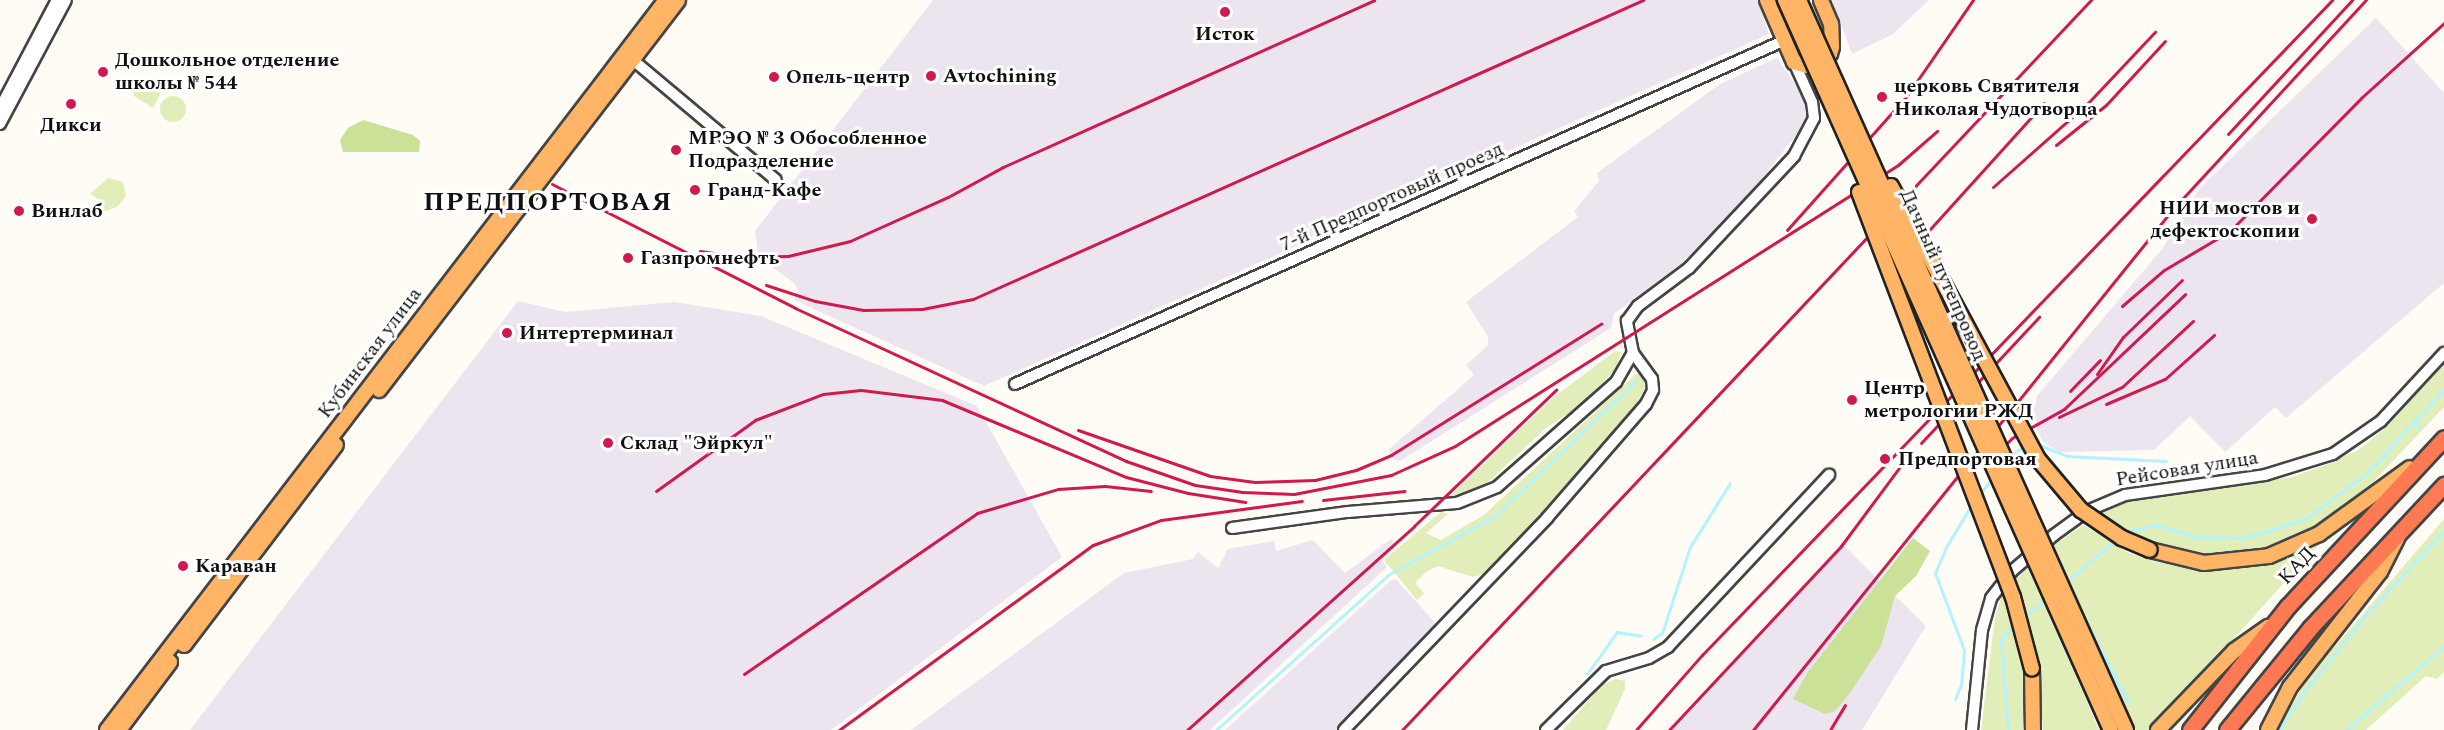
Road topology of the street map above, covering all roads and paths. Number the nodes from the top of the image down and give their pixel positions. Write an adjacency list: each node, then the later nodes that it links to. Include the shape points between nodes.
1 (57, 0): 13 (street)
2 (66, 0): 15 (street)
3 (666, 0): 10 (main road, Кубинская улица)
4 (678, 0): 10 (main road, Кубинская улица)
5 (1767, 0): 9 (main road)
6 (1785, 0): 12 (main road, Дачный путепровод, bridge)
7 (1799, 0): 14 (main road, Дачный путепровод, bridge)
8 (1821, 0): 11 (main road, via 1833,38 1830,54 1806,66)
9 (1783, 41): 11 (main road); 19 (street, 7-й Предпортовый проезд)
10 (628, 56): 16 (street); 26 (main road, Кубинская улица); 27 (main road, Кубинская улица)
11 (1794, 62): 17 (street, via 1812,102 1814,118 1810,131 1765,190 1689,268 1638,306 1628,321)
12 (1829, 105): 31 (main road, bridge, via 2013,597 2032,669); 32 (main road, Дачный путепровод, bridge)
13 (0, 108)
14 (1848, 112): 20 (main road, bridge, via 1863,131 2038,459 2086,514 2122,538 2189,561 2229,562 2292,548 2319,534); 33 (main road, Дачный путепровод, bridge)
15 (0, 124)
16 (776, 180)
17 (1633, 353): 23 (street, via 1616,382 1593,406 1553,434 1497,487 1478,497 1457,503 1348,512); 28 (street, via 1652,379 1653,390 1646,404 1547,518)
18 (2444, 353): 30 (street, Рейсовая улица, via 2381,422 2333,454 2274,473 2125,495 2087,511 2054,535 2012,571 1991,598 1982,630)
19 (1015, 384)
20 (2440, 443): 25 (highway, КАД)
21 (1828, 475): 29 (street, via 1668,647 1649,658 1606,671)
22 (2444, 485): 24 (highway)
23 (1232, 528)
24 (2400, 533): 36 (highway, via 2312,627); 37 (main road, via 2380,572 2290,687)
25 (2275, 623): 34 (main road, via 2234,651); 35 (highway, КАД)
26 (107, 730)
27 (119, 730)
28 (1344, 730)
29 (1546, 730)
30 (1972, 730)
31 (2033, 730)
32 (2111, 730)
33 (2126, 730)
34 (2158, 730)
35 (2190, 730)
36 (2228, 730)
37 (2268, 730)

